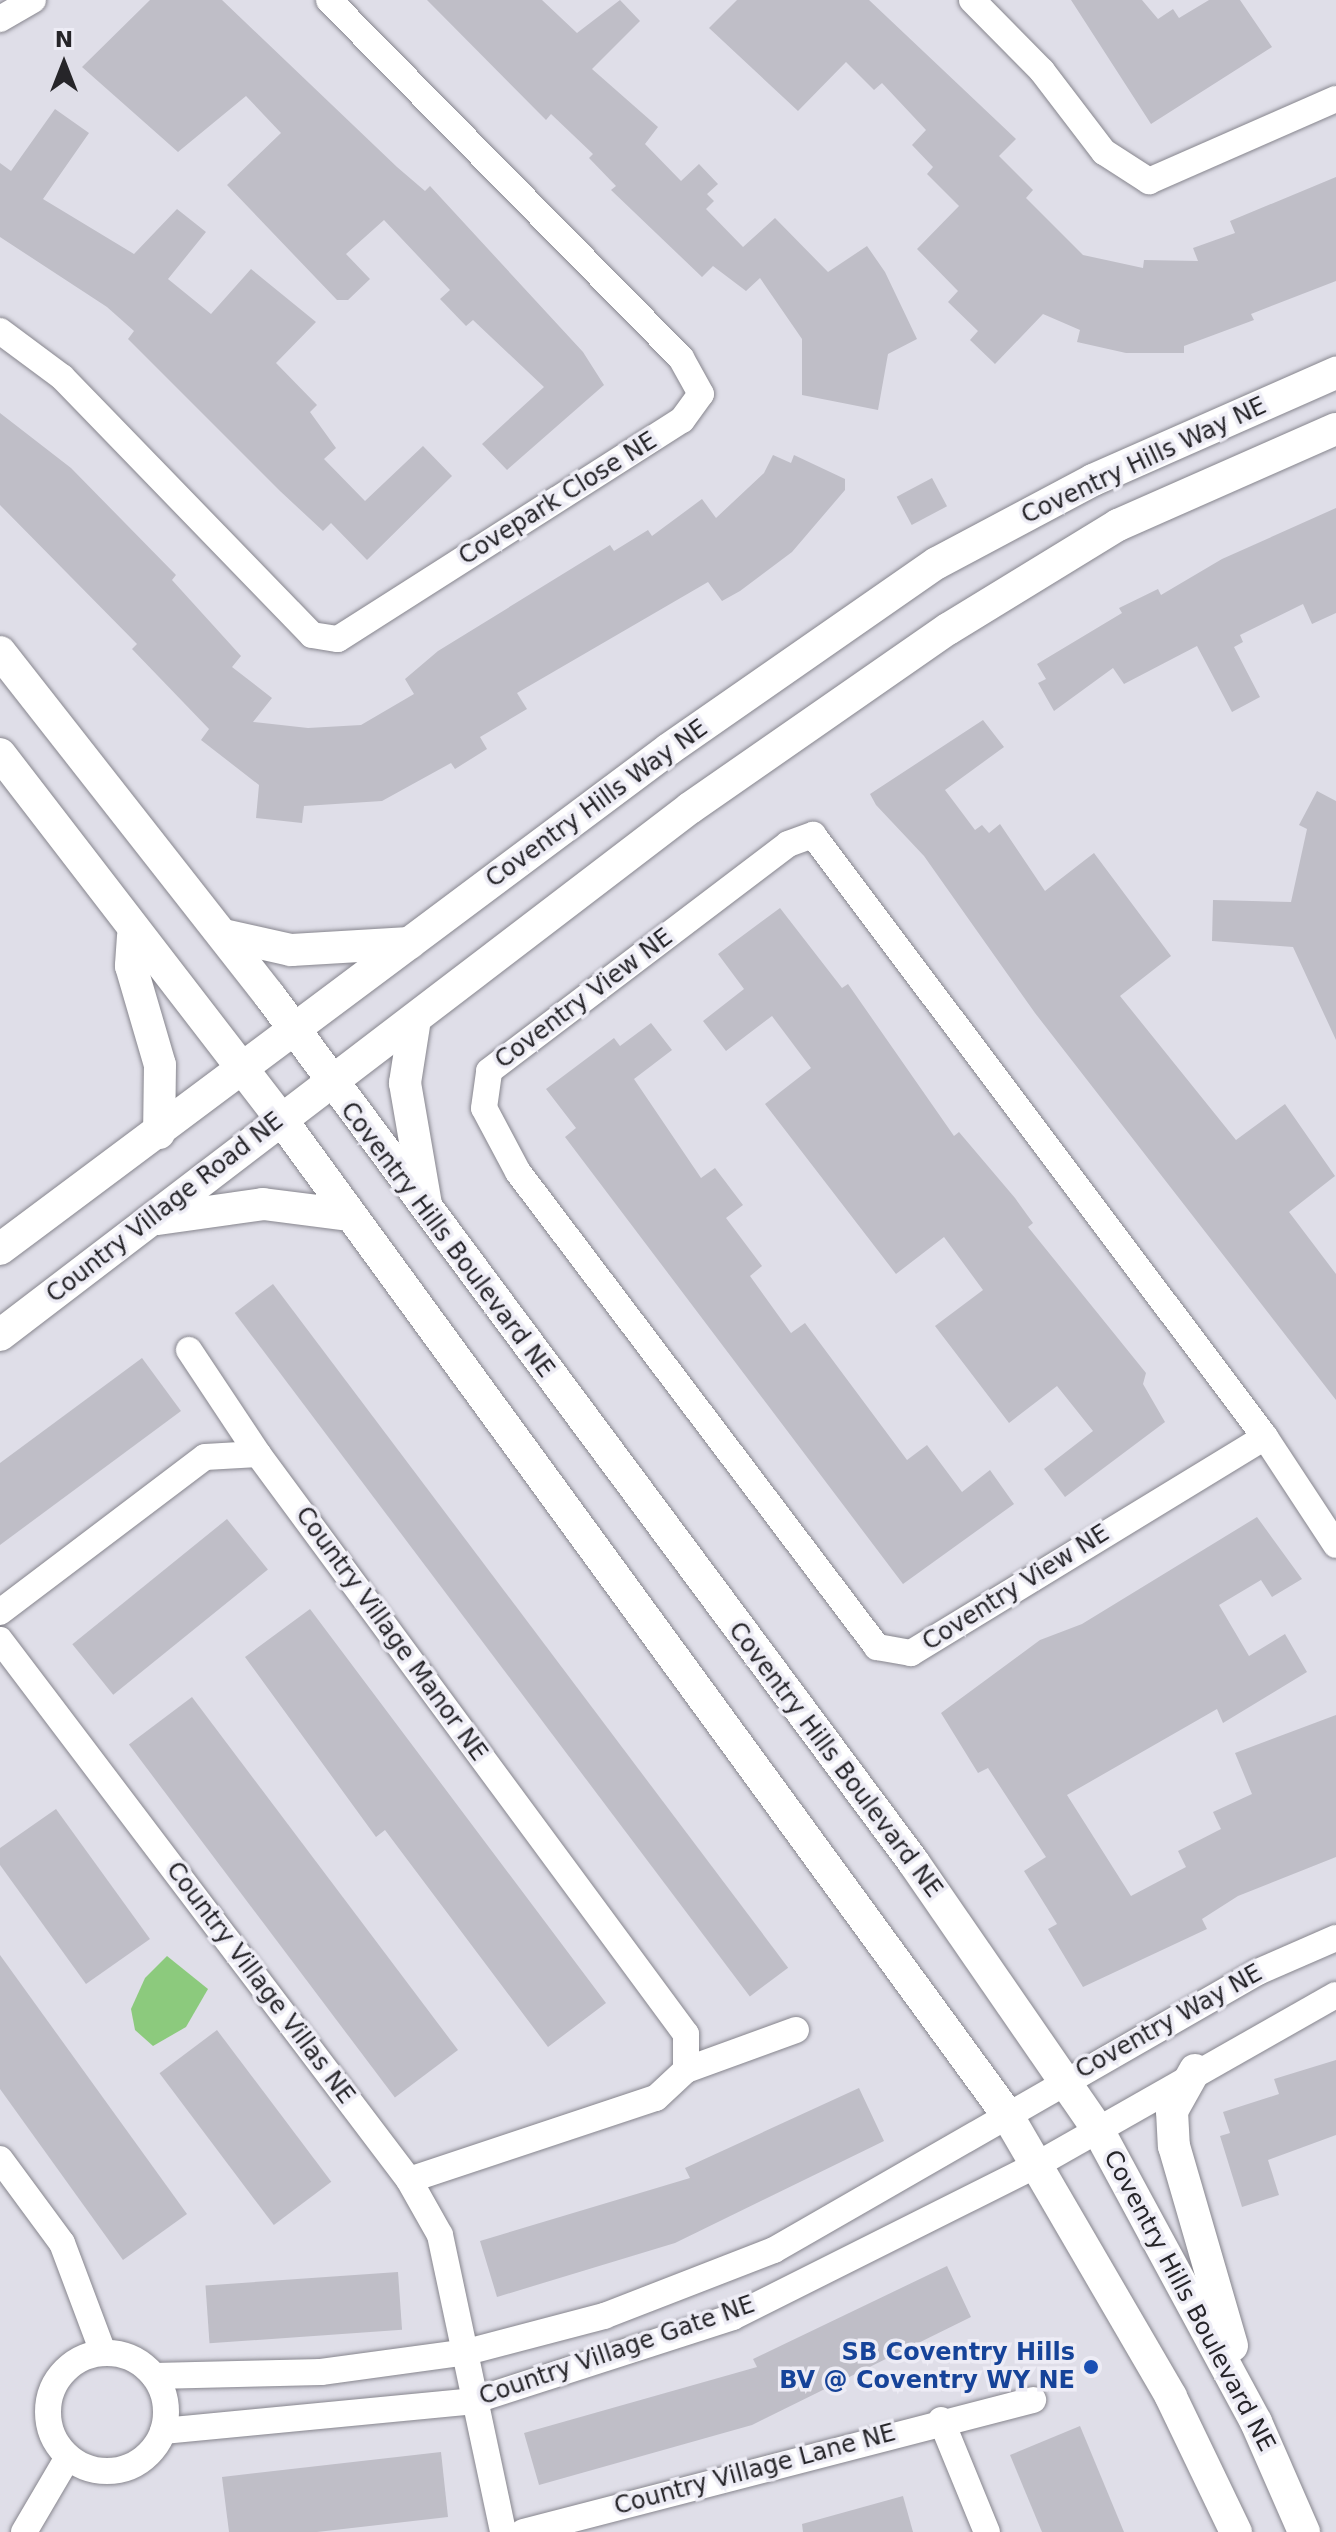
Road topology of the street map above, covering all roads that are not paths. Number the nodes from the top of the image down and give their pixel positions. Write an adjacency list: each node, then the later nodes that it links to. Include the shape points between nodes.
1 (33, 0): 4 (street)
2 (329, 0): 6 (street, Covepark Close NE, via 681,358 701,394 682,420 338,639 312,635 62,377)
3 (972, 0): 5 (street, via 1042,71 1104,152 1149,181)
4 (0, 19)
5 (1336, 99)
6 (0, 331)
7 (1336, 373): 13 (street, Coventry Hills Way NE, via 1093,480 937,563 669,749)
8 (1336, 429): 14 (street, Coventry Hills Way NE, via 1118,525 948,629 690,808)
9 (0, 652): 11 (street)
10 (0, 754): 12 (street)
11 (224, 935): 13 (street, via 291,950); 15 (street)
12 (133, 936): 16 (street); 19 (street, via 131,966 160,1065)
13 (410, 943): 15 (street, Coventry Hills Way NE)
14 (415, 1019): 17 (street, Coventry Hills Way NE); 21 (street, via 406,1097)
15 (295, 1031): 16 (street); 17 (street, Coventry Hills Boulevard NE)
16 (243, 1069): 18 (street); 19 (street)
17 (327, 1079): 18 (street, Country Village Road NE); 21 (street, Coventry Hills Boulevard NE)
18 (281, 1119): 20 (street); 22 (street, Country Village Road NE)
19 (159, 1133): 23 (street)
20 (350, 1215): 22 (street, via 263,1204); 37 (street)
21 (429, 1216): 36 (street, Coventry Hills Boulevard NE, via 914,1863)
22 (155, 1219): 24 (street, Country Village Road NE)
23 (0, 1249)
24 (0, 1335)
25 (189, 1350): 27 (street, Country Village Manor NE)
26 (1265, 1437): 26 (street, Coventry View NE, via 813,835 788,844 489,1071 484,1108 518,1172 877,1647 911,1653); 28 (street, Coventry View NE)
27 (258, 1454): 29 (street, via 205,1457); 34 (street, Country Village Manor NE, via 686,2034)
28 (1336, 1545)
29 (0, 1612)
30 (0, 1640): 41 (street, Country Village Villas NE)
31 (1336, 1938): 36 (street, Coventry Way NE, via 1258,1972)
32 (1336, 1995): 35 (street)
33 (796, 2030): 34 (street)
34 (686, 2070): 41 (street, via 656,2098)
35 (1195, 2070): 38 (street); 48 (street, via 1172,2111 1174,2146)
36 (1064, 2080): 37 (street, Coventry Way NE); 38 (street, Coventry Hills Boulevard NE)
37 (1006, 2113): 40 (street); 43 (street, Country Village Gate NE, via 774,2250 604,2316)
38 (1097, 2128): 40 (street); 48 (street, Coventry Hills Boulevard NE)
39 (0, 2159): 42 (street, via 62,2243)
40 (1040, 2163): 46 (street, Country Village Gate NE, via 733,2317); 55 (street)
41 (409, 2180): 43 (street, Country Village Villas NE, via 440,2235)
42 (103, 2352): 44 (street, via 123,2355); 50 (street, via 83,2357 54,2383 48,2423)
43 (467, 2352): 44 (street, Country Village Gate NE, via 321,2372); 46 (street, Country Village Villas NE)
44 (154, 2376): 49 (street, via 163,2393)
45 (1033, 2400): 47 (street, Country Village Lane NE)
46 (473, 2401): 49 (street, Country Village Gate NE); 52 (street)
47 (941, 2420): 53 (street, Country Village Lane NE); 54 (street)
48 (1256, 2422): 56 (street, Coventry Hills Boulevard NE)
49 (163, 2431): 50 (street, via 154,2448 123,2469 103,2471)
50 (68, 2457): 51 (street)
51 (24, 2532)
52 (503, 2532)
53 (523, 2532)
54 (987, 2532)
55 (1236, 2532)
56 (1304, 2532)

